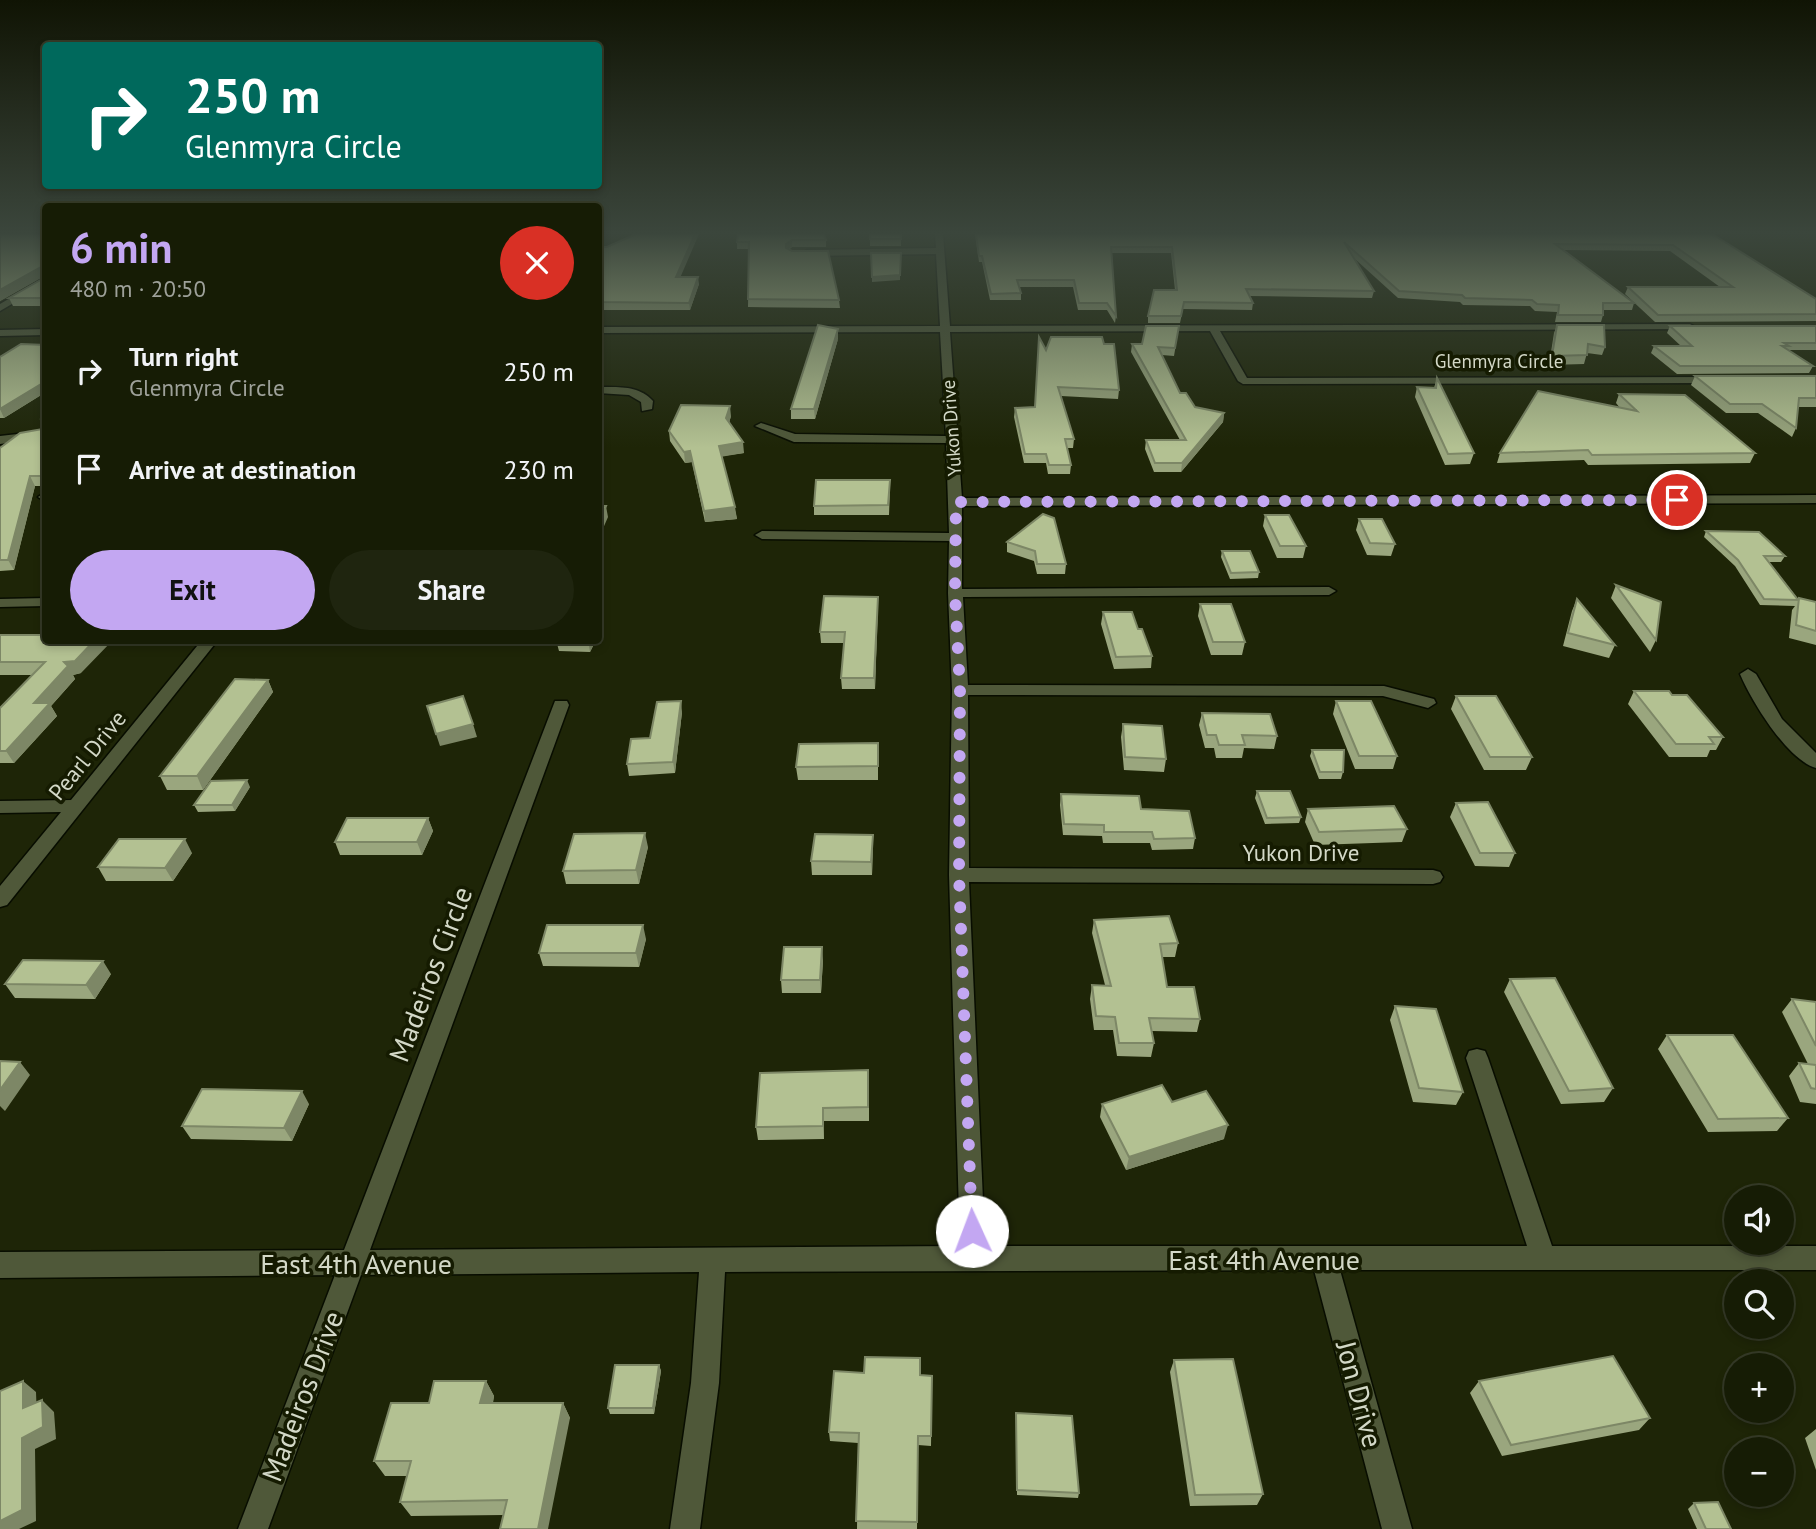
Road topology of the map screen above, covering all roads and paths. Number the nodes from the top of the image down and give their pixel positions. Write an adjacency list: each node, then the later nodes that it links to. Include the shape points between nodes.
1 (943, 305): 5 (street, Yukon Drive)
2 (1706, 327): 3 (street)
3 (1214, 329): 5 (street); 8 (street, Glenmyra Circle, via 1243,381)
4 (602, 330): 5 (street)
5 (945, 330): 14 (street, Yukon Drive)
6 (42, 332): 7 (street)
7 (0, 333)
8 (1732, 380)
9 (602, 390): 10 (street, via 642,396)
10 (646, 409)
11 (761, 426): 14 (street, via 793,438)
12 (42, 434): 13 (street)
13 (0, 440)
14 (952, 440): 16 (street, Yukon Drive)
15 (1816, 499): 16 (street)
16 (956, 502): 18 (street, Yukon Drive)
17 (762, 535): 18 (street)
18 (955, 537): 20 (street, Yukon Drive)
19 (1329, 591): 20 (street)
20 (955, 593): 25 (street, Yukon Drive)
21 (42, 602): 22 (street)
22 (0, 603)
23 (208, 644): 29 (street, Pearl Drive)
24 (1748, 674): 28 (street, via 1757,698 1774,722)
25 (960, 690): 26 (street, via 1384,691); 31 (street, Yukon Drive)
26 (1428, 703)
27 (561, 705): 39 (street, Madeiros Circle)
28 (1816, 762)
29 (77, 806): 30 (street); 33 (street, Pearl Drive)
30 (0, 807)
31 (959, 875): 32 (street, Yukon Drive); 35 (street, Yukon Drive)
32 (1433, 877)
33 (0, 900)
34 (1477, 1058): 37 (street)
35 (973, 1258): 38 (street, East 4th Avenue); 40 (street, East 4th Avenue)
36 (1816, 1258): 37 (street, East 4th Avenue)
37 (1544, 1259): 38 (street, East 4th Avenue)
38 (1324, 1260): 44 (street, Jon Drive)
39 (352, 1262): 40 (street, East 4th Avenue); 41 (street, East 4th Avenue); 42 (street, Madeiros Drive)
40 (713, 1262): 43 (street, via 705,1383)
41 (0, 1265)
42 (253, 1529)
43 (685, 1529)
44 (1397, 1529)

